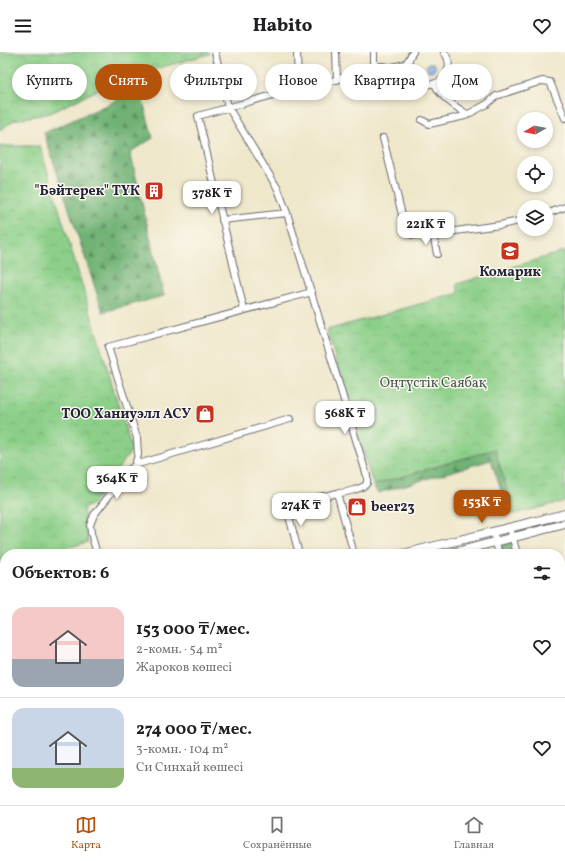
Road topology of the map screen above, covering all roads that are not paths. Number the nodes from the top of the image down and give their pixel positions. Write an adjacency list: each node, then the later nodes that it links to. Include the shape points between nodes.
1 (297, 52): 8 (street)
2 (336, 52): 13 (street)
3 (374, 52): 9 (street)
4 (413, 52): 7 (street)
5 (444, 52): 16 (street, via 448,60 448,70)
6 (216, 55): 18 (street)
7 (409, 59): 10 (street); 11 (street)
8 (297, 64)
9 (374, 64)
10 (405, 64)
11 (409, 64)
12 (340, 79): 13 (street)
13 (337, 80): 14 (street)
14 (332, 81)
15 (429, 84): 16 (street)
16 (435, 84): 19 (street, via 456,107)
17 (265, 97): 18 (street)
18 (228, 107): 25 (street, via 278,189); 26 (street, via 198,116)
19 (467, 114): 20 (street, via 487,104 496,96 542,81 550,82); 21 (street, via 429,124)
20 (565, 118)
21 (422, 120)
22 (383, 138): 28 (street, via 406,231 412,235)
23 (565, 207): 24 (street)
24 (553, 211)
25 (287, 212): 26 (street); 30 (street)
26 (222, 220): 31 (street)
27 (517, 221): 28 (street)
28 (433, 234): 29 (street)
29 (437, 254)
30 (312, 292): 31 (street); 34 (street, via 367,476 364,486)
31 (244, 310): 33 (street, via 108,347 137,438 138,454)
32 (290, 419): 33 (street)
33 (135, 465): 41 (street, via 128,470 94,515 90,525)
34 (337, 493): 42 (street, via 286,505); 43 (street)
35 (565, 514): 37 (main road)
36 (565, 524): 39 (main road)
37 (510, 527): 38 (main road); 39 (street)
38 (493, 532): 40 (street); 44 (main road)
39 (513, 537): 40 (main road); 47 (street)
40 (495, 542): 45 (main road); 46 (street)
41 (96, 549)
42 (298, 549)
43 (353, 549)
44 (423, 549)
45 (468, 549)
46 (497, 549)
47 (516, 549)

